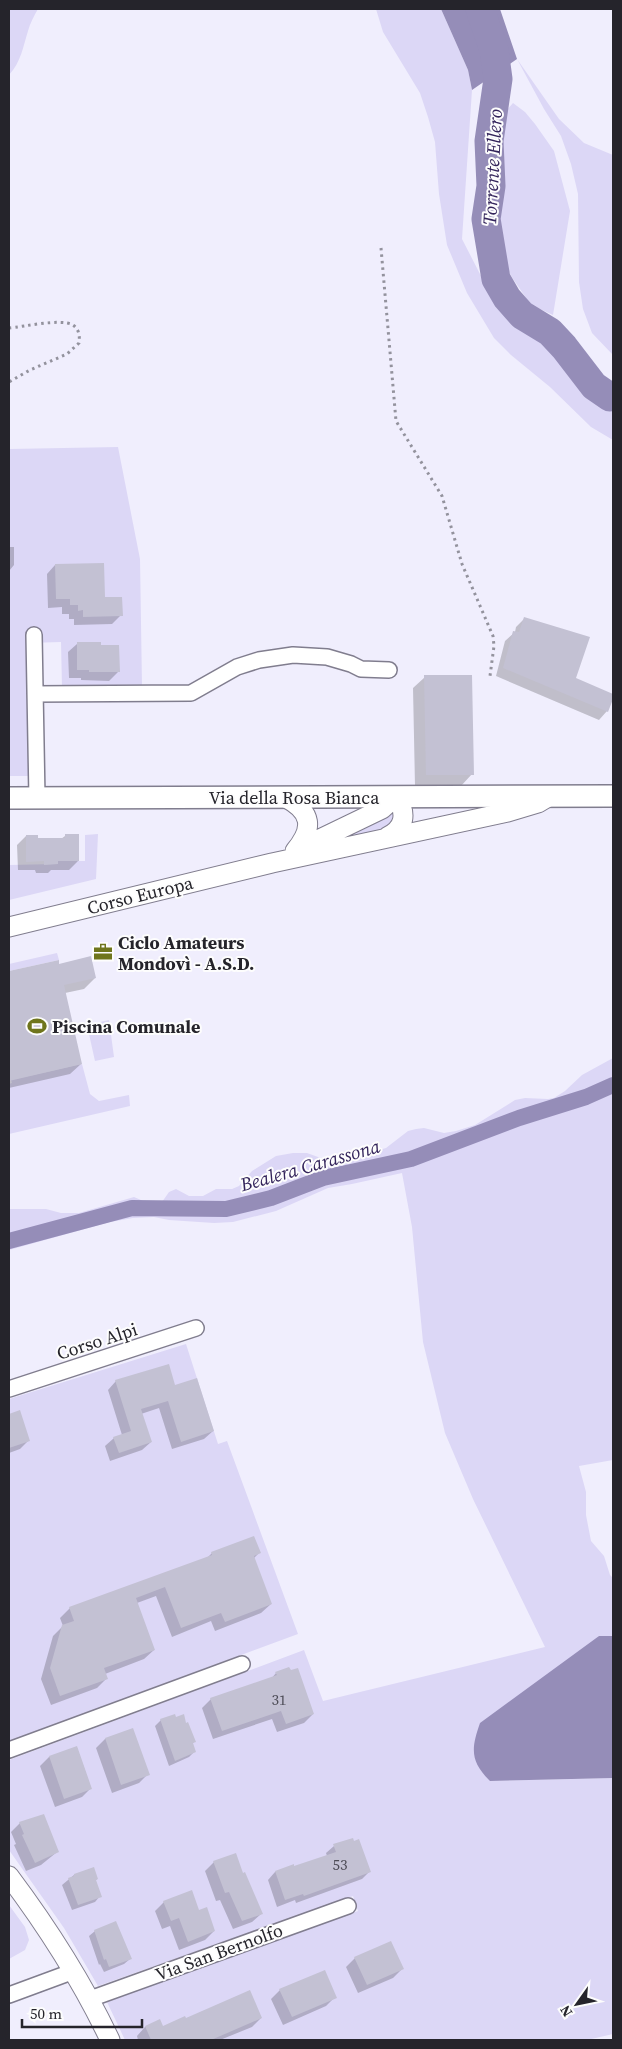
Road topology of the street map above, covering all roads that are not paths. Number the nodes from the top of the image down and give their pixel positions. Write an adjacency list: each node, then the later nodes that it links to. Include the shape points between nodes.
1 (34, 634): 3 (street)
2 (389, 670): 3 (street, via 360,669 335,659 293,655 237,667 191,693)
3 (35, 694): 8 (street)
4 (552, 796): 5 (main road, Via della Rosa Bianca); 6 (main road, Via della Rosa Bianca); 10 (street, Corso Europa, via 516,810)
5 (613, 796)
6 (396, 797): 9 (main road, Via della Rosa Bianca); 10 (street, via 402,804 404,818 398,830); 11 (street, Corso Europa, via 382,809)
7 (9, 798): 8 (main road, Via della Rosa Bianca)
8 (37, 798): 9 (main road, Via della Rosa Bianca)
9 (286, 798): 11 (street, via 300,806 308,820 304,840)
10 (386, 838): 12 (street, Corso Europa)
11 (295, 851): 12 (street, Corso Europa)
12 (272, 863): 13 (street, Corso Europa)
13 (9, 927)
14 (196, 1328): 15 (street, Corso Alpi)
15 (9, 1388)
16 (242, 1664): 17 (street)
17 (9, 1750)
18 (9, 1876): 20 (street)
19 (348, 1906): 22 (street, Via San Bernolfo)
20 (74, 1971): 21 (street); 22 (street)
21 (9, 1994)
22 (90, 1999): 23 (street)
23 (110, 2040)

